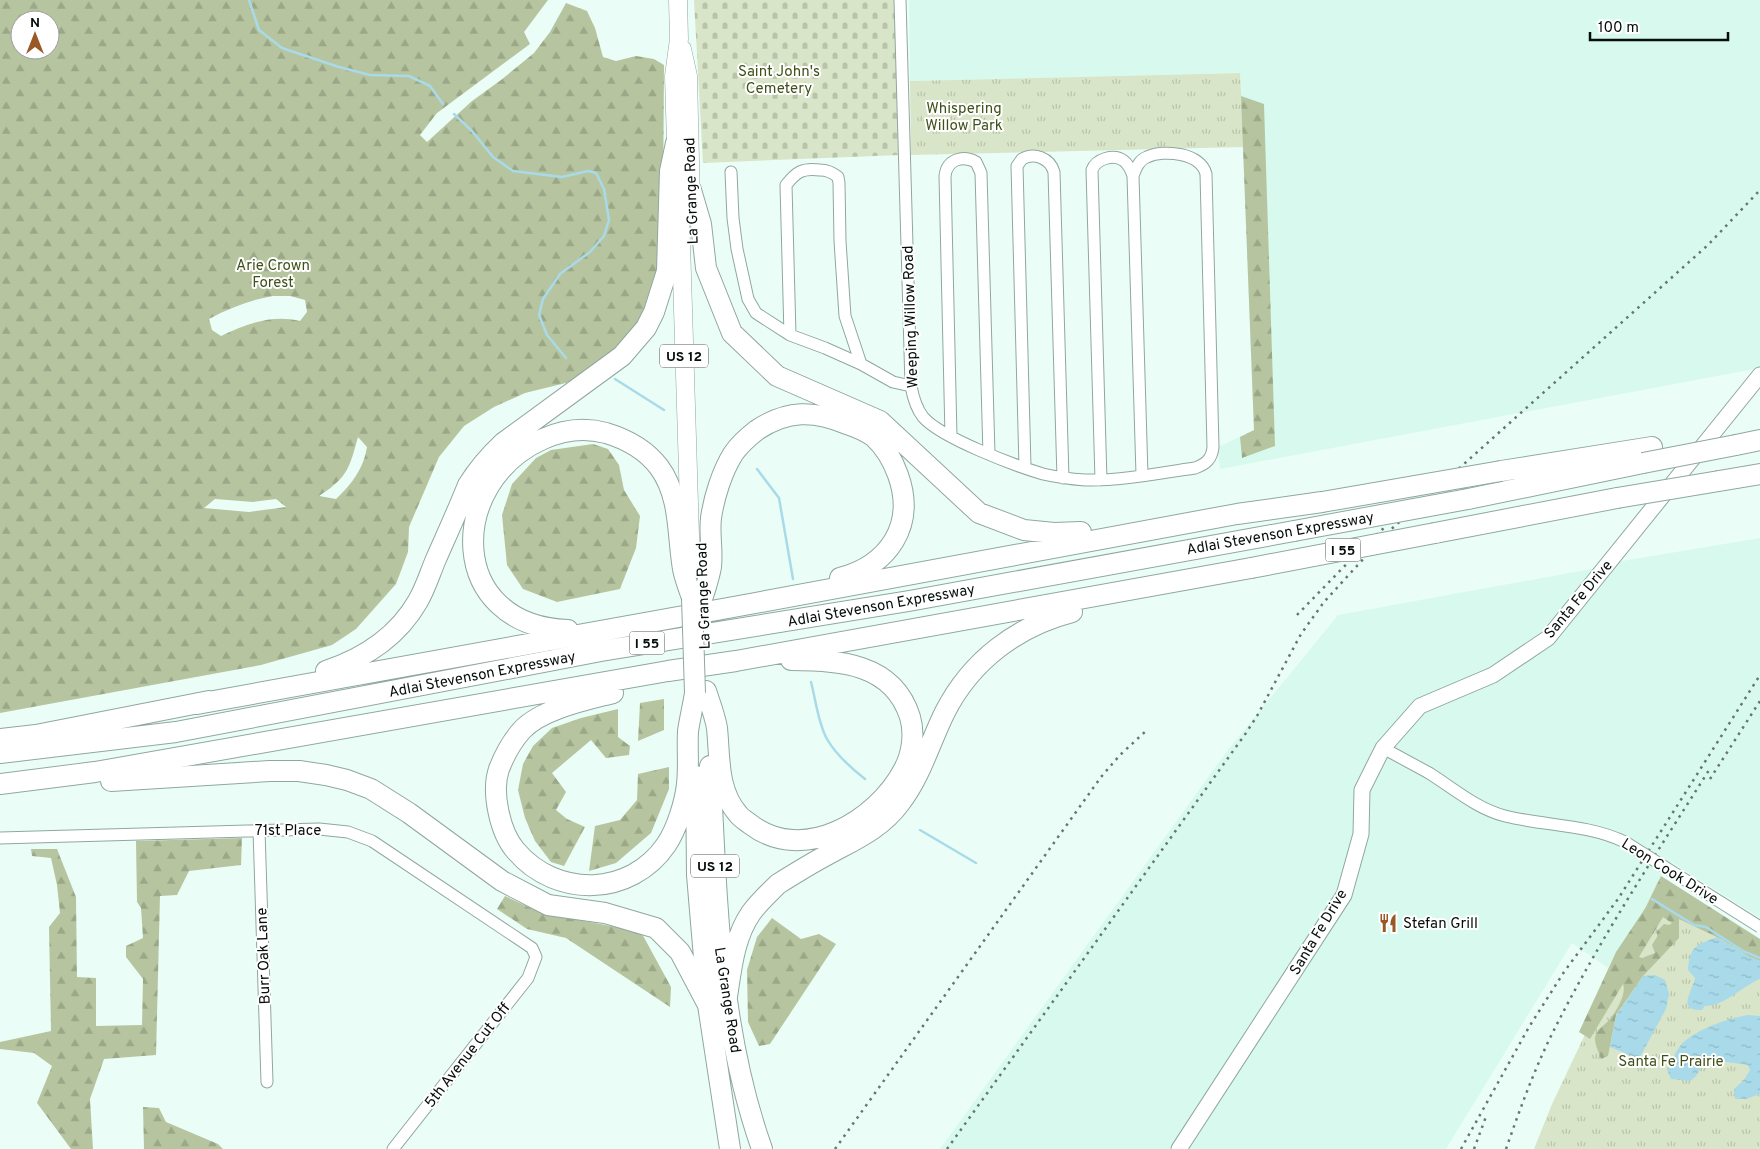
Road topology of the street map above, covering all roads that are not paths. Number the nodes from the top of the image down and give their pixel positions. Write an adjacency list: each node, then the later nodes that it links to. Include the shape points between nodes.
1 (678, 0): 3 (main road, La Grange Road / US 12)
2 (900, 0): 11 (street, Weeping Willow Road)
3 (679, 38): 4 (main road, La Grange Road / US 12, via 674,76); 7 (main road, La Grange Road / US 12, via 688,76)
4 (676, 143): 22 (main road, La Grange Road / US 12); 29 (highway, via 670,171 667,271 646,328 622,356 503,443 476,471 424,588 406,619 360,658 318,674)
5 (731, 172): 8 (street, via 737,249 748,299 756,313)
6 (1133, 176): 18 (street); 18 (street, Weeping Willow Road, via 1141,161 1160,154 1188,156 1204,167 1206,174 1213,447 1209,460 1203,465); 20 (street, via 1125,161 1112,157 1094,165 1091,175)
7 (691, 190): 21 (highway, via 701,224 706,268 732,333 777,376 880,421 979,514 1024,530 1054,533 1085,532 1211,512); 22 (main road, La Grange Road / US 12)
8 (790, 335): 9 (street); 9 (street, via 786,185 807,168 829,171 838,177 839,184 845,316)
9 (861, 364): 11 (street, via 893,382)
10 (1760, 375): 32 (street, Santa Fe Drive, via 1548,638 1493,675 1420,706)
11 (911, 386): 12 (street, Weeping Willow Road, via 915,404 923,417)
12 (951, 436): 14 (street, Weeping Willow Road); 14 (street, via 945,176 950,163 967,159 976,162 981,173)
13 (1750, 442): 15 (highway, bridge)
14 (989, 454): 16 (street, Weeping Willow Road)
15 (1648, 455): 21 (highway, bridge, via 1501,471); 33 (highway, Adlai Stevenson Expressway / I 55, bridge, via 1468,499 909,601 601,651 176,732)
16 (1025, 467): 19 (street, Weeping Willow Road); 19 (street, via 1018,166 1022,159 1032,156 1046,160 1054,172)
17 (1760, 474): 23 (highway, Adlai Stevenson Expressway / I 55, bridge)
18 (1142, 475): 20 (street, Weeping Willow Road)
19 (1064, 478): 20 (street, Weeping Willow Road)
20 (1100, 480)
21 (1236, 514): 25 (highway)
22 (697, 568): 24 (highway); 24 (highway); 25 (highway, via 719,485 733,454 748,437 778,418 790,415 834,418 873,437 888,453 903,487 902,524 894,542 870,566 856,574); 26 (highway, via 672,491 659,467 630,443 593,430 569,431 536,442 516,455 484,494 475,520 476,564 490,596 510,614 532,625 570,630)
23 (1226, 573): 27 (highway, Adlai Stevenson Expressway / I 55); 40 (highway, via 1052,617 999,646 961,684 915,780 882,824 778,884 751,913 742,929)
24 (698, 597): 30 (highway, La Grange Road / US 12)
25 (750, 604): 26 (highway)
26 (627, 626): 29 (highway)
27 (736, 661): 28 (highway, Adlai Stevenson Expressway / I 55); 30 (highway, via 842,662 875,674 894,688 908,711 912,733 904,769 880,802 861,818 820,838 785,840 758,830 739,815 727,796)
28 (668, 671): 30 (highway, via 630,688 543,715 523,729 498,770 496,792 498,814 516,851 546,875 567,883 590,886 612,883 635,874 667,844 676,826); 34 (highway, Adlai Stevenson Expressway / I 55)
29 (197, 704): 31 (highway, via 36,735)
30 (702, 728): 40 (highway, La Grange Road / US 12, via 697,875)
31 (0, 738)
32 (1383, 748): 38 (street, Leon Cook Drive, bridge, via 1489,810 1505,816 1608,834 1625,842); 45 (street, Santa Fe Drive, via 1362,790 1360,834 1344,896)
33 (0, 753)
34 (44, 780): 35 (highway, Adlai Stevenson Expressway / I 55); 40 (highway, via 104,782 299,771 347,780 371,789 502,881 548,905 605,913 656,928 680,952)
35 (0, 784)
36 (259, 830): 37 (street, 71st Place); 39 (street, 71st Place, via 320,829 348,832 372,841 523,940 532,948); 41 (street, Burr Oak Lane)
37 (0, 838)
38 (1760, 927)
39 (536, 958): 42 (street, 5th Avenue Cut Off, via 528,978)
40 (717, 1004): 43 (highway, La Grange Road / US 12, via 720,1089); 44 (highway, La Grange Road / US 12)
41 (267, 1082)
42 (393, 1149)
43 (730, 1149)
44 (762, 1149)
45 (1179, 1149)

